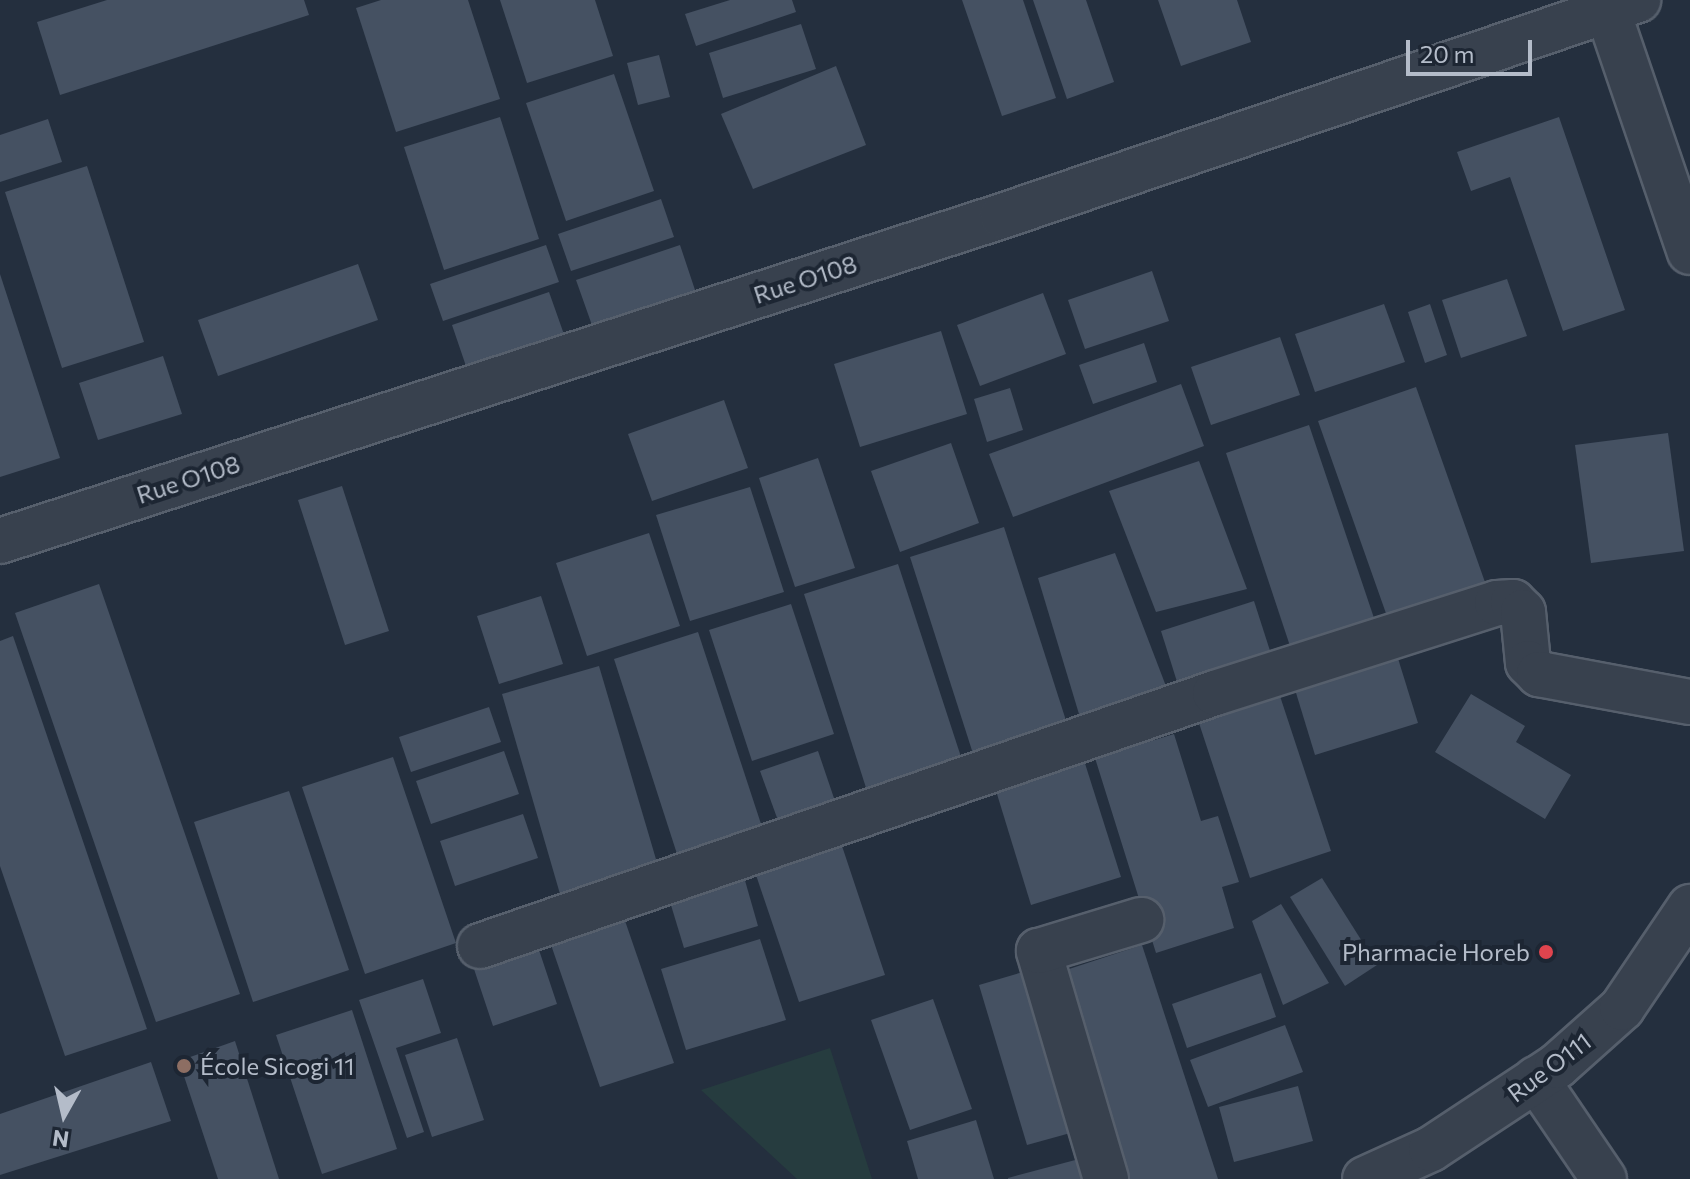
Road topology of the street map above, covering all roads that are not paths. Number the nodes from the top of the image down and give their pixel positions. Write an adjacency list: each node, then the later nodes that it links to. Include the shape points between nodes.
1 (1617, 3): 2 (street); 3 (street, Rue O108, via 1002,216)
2 (1690, 252)
3 (0, 541)
4 (1690, 702): 7 (street, via 1539,674 1528,663 1523,612 1513,602 1497,603 1215,693)
5 (1690, 907): 8 (street, Rue O111, via 1622,1008)
6 (1141, 920): 9 (street, via 1039,951)
7 (480, 946)
8 (1536, 1079): 10 (street, Rue O111, via 1431,1149); 11 (street)
9 (1106, 1179)
10 (1365, 1179)
11 (1604, 1179)

